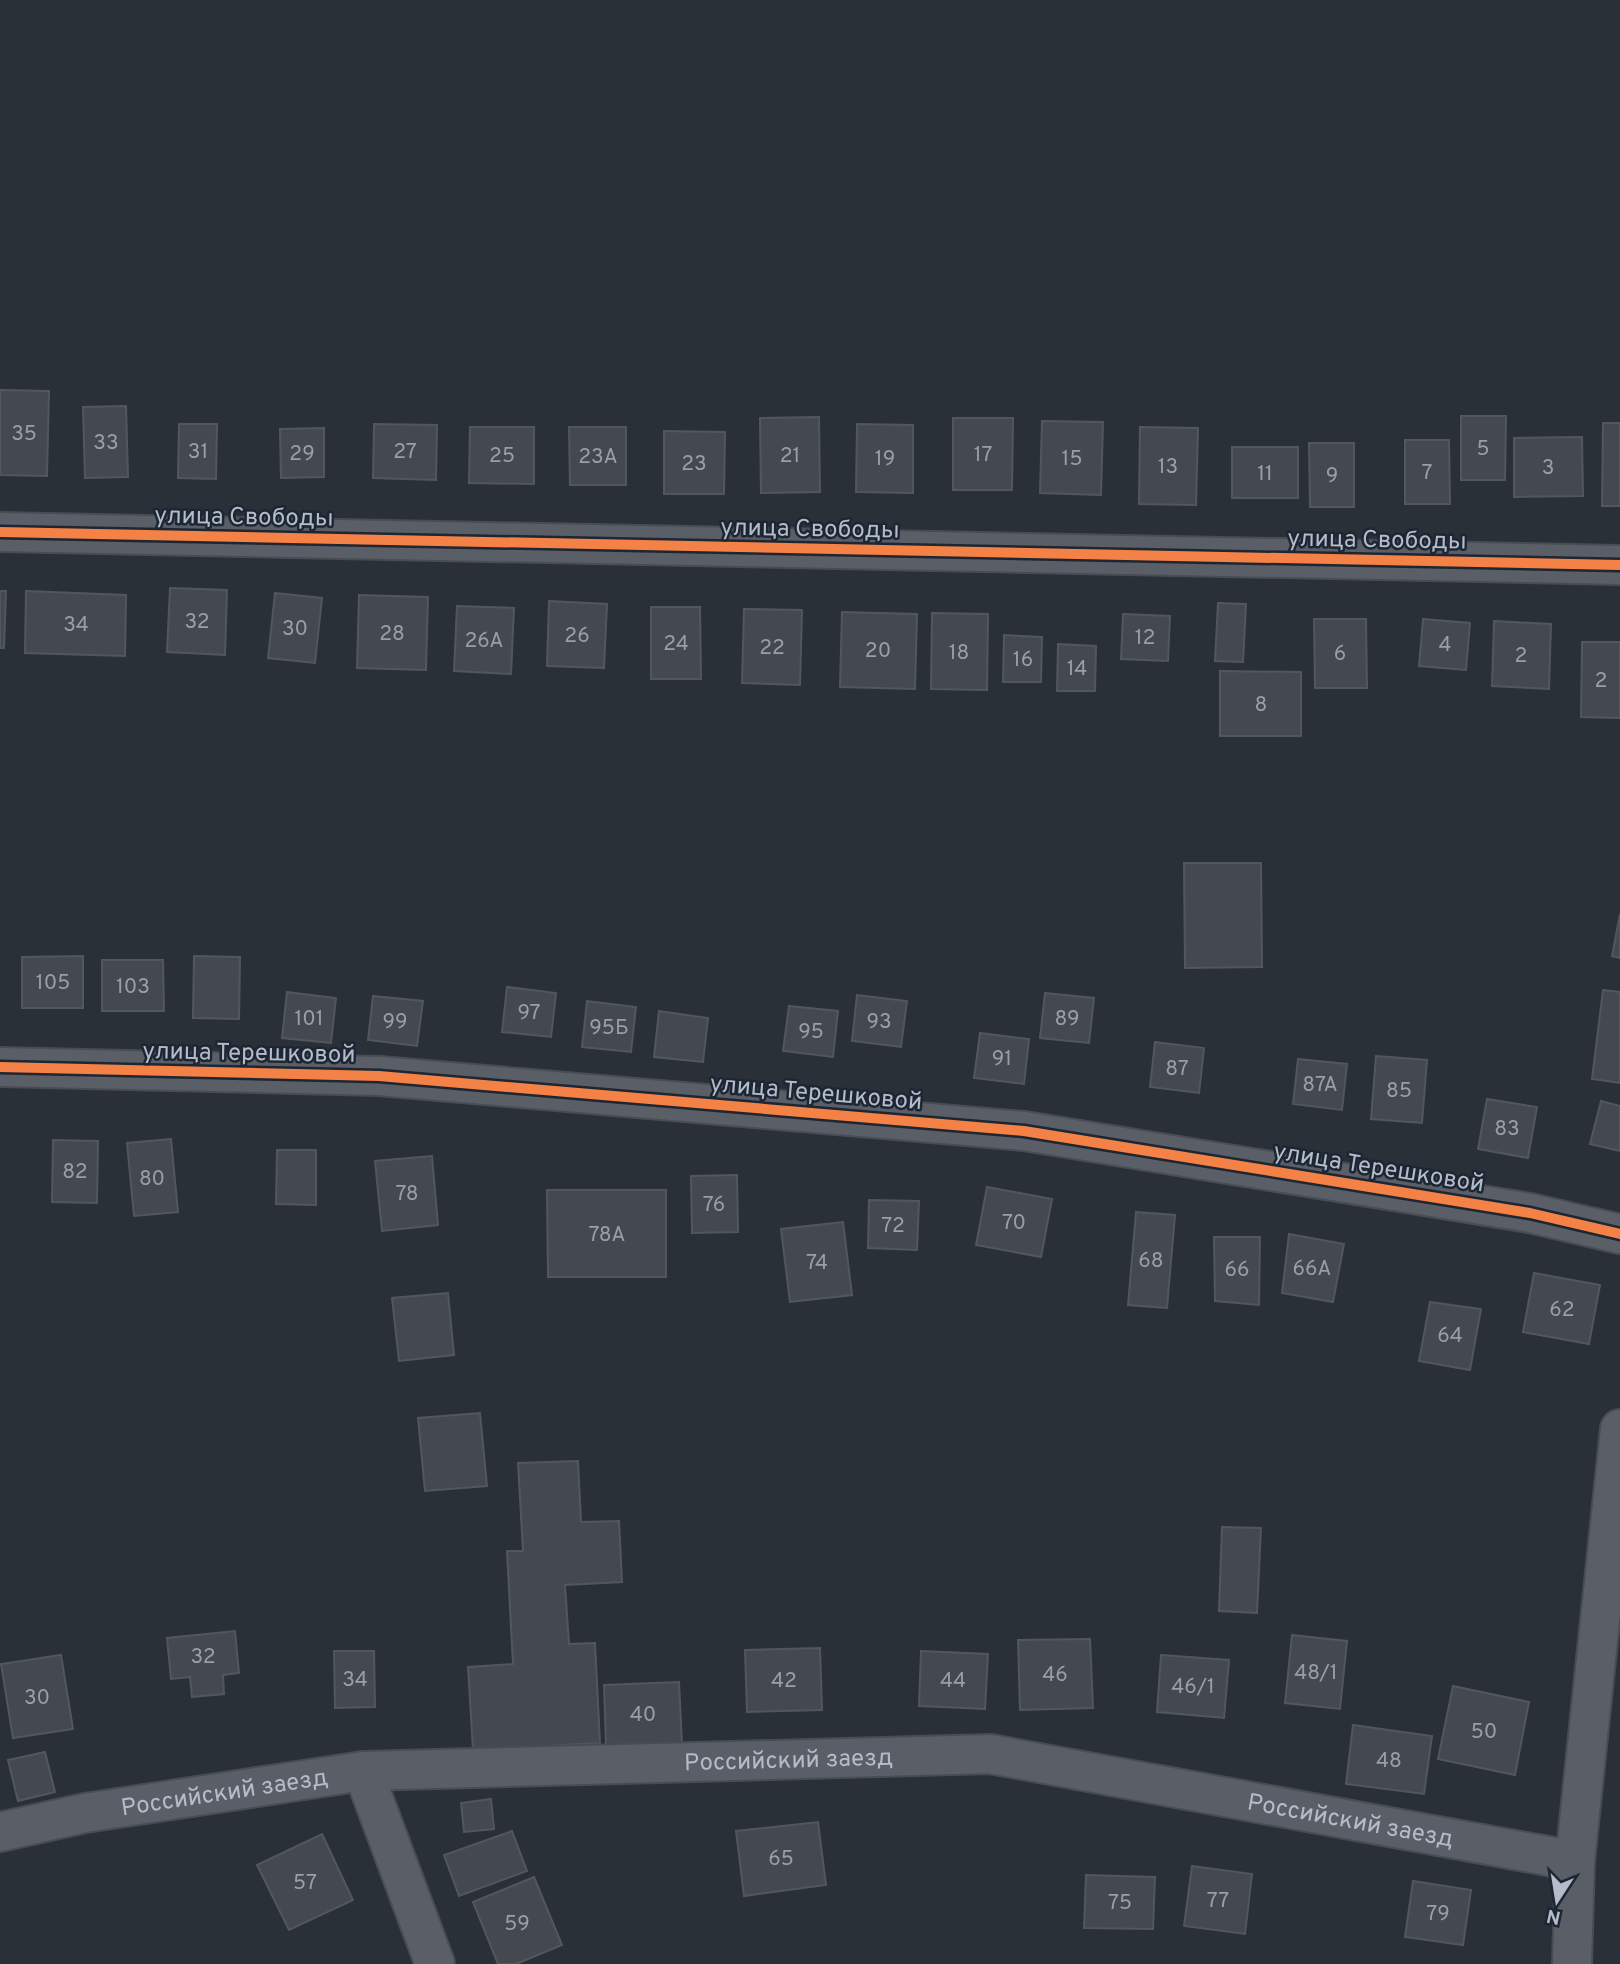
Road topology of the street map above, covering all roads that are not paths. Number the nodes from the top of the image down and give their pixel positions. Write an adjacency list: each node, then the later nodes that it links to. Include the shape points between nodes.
1 (0, 532): 2 (street, улица Свободы)
2 (1620, 565)
3 (0, 1067): 4 (street, улица Терешковой, via 379,1076 1024,1130 1530,1213)
4 (1620, 1234)
5 (1620, 1429): 8 (street)
6 (363, 1771): 7 (street, Российский заезд, via 85,1813); 8 (street, Российский заезд, via 990,1754); 9 (street)
7 (0, 1832)
8 (1574, 1861): 10 (street)
9 (435, 1964)
10 (1572, 1964)

